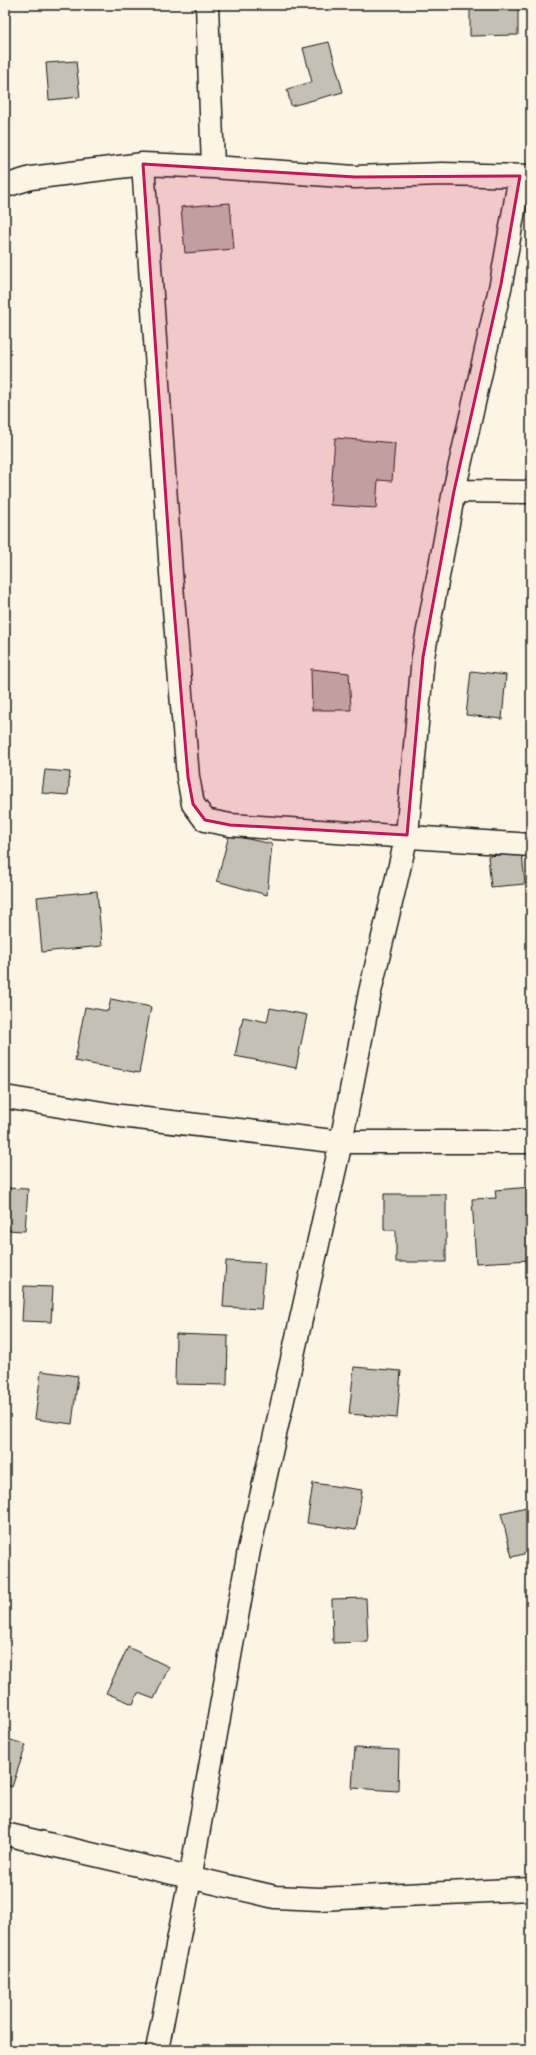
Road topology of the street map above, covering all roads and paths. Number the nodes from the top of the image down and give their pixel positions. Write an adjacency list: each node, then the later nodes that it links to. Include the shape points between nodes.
1 (207, 5): 3 (street)
2 (144, 164): 3 (street); 5 (street, via 31,178); 8 (street, via 172,580 188,777 193,804 205,820 230,825)
3 (214, 167): 4 (street, via 355,177 442,174)
4 (525, 176): 6 (street)
5 (5, 186)
6 (454, 491): 7 (street); 8 (street, via 423,657)
7 (531, 492)
8 (407, 836): 9 (street); 11 (street, via 370,992)
9 (531, 845)
10 (5, 1097): 11 (street, via 121,1116)
11 (341, 1142): 12 (street); 14 (street, via 249,1550)
12 (531, 1142)
13 (5, 1834): 14 (street)
14 (190, 1879): 15 (street, via 275,1897 312,1898); 16 (street)
15 (531, 1889)
16 (157, 2050)

